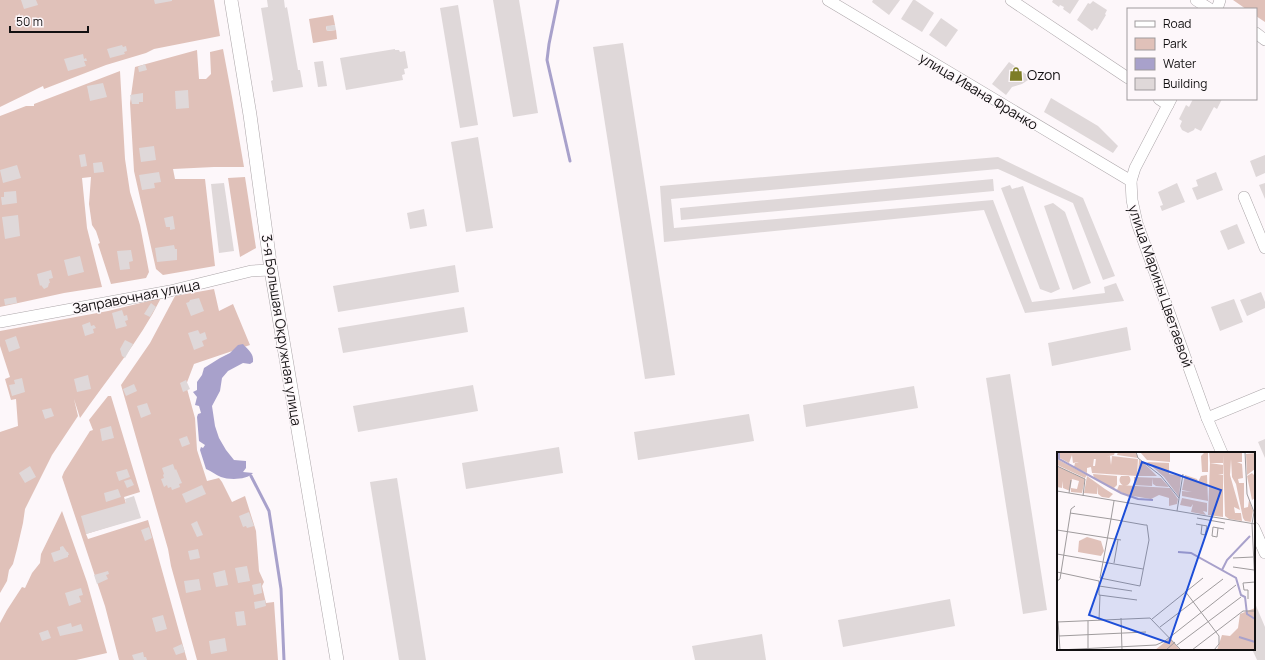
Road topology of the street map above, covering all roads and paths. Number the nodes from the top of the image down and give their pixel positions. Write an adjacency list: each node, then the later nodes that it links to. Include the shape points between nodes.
1 (231, 0): 14 (street, 3-я Большая Окружная улица)
2 (828, 0): 5 (street, улица Ивана Франко)
3 (1011, 0): 9 (street)
4 (1196, 0): 6 (street)
5 (842, 4): 11 (street, улица Ивана Франко)
6 (1208, 8)
7 (1257, 34): 8 (street)
8 (1265, 40)
9 (1127, 77)
10 (1166, 101): 11 (street, улица Марины Цветаевой, via 1134,168)
11 (1131, 181): 17 (street, улица Марины Цветаевой, via 1137,223)
12 (1244, 197): 13 (street)
13 (1265, 248)
14 (271, 270): 15 (street, Заправочная улица, via 251,271 170,290); 21 (street, 3-я Большая Окружная улица)
15 (0, 322)
16 (1265, 394): 17 (street)
17 (1207, 418): 18 (street, улица Марины Цветаевой)
18 (1222, 452)
19 (1255, 530): 20 (street)
20 (1265, 554)
21 (337, 660)

